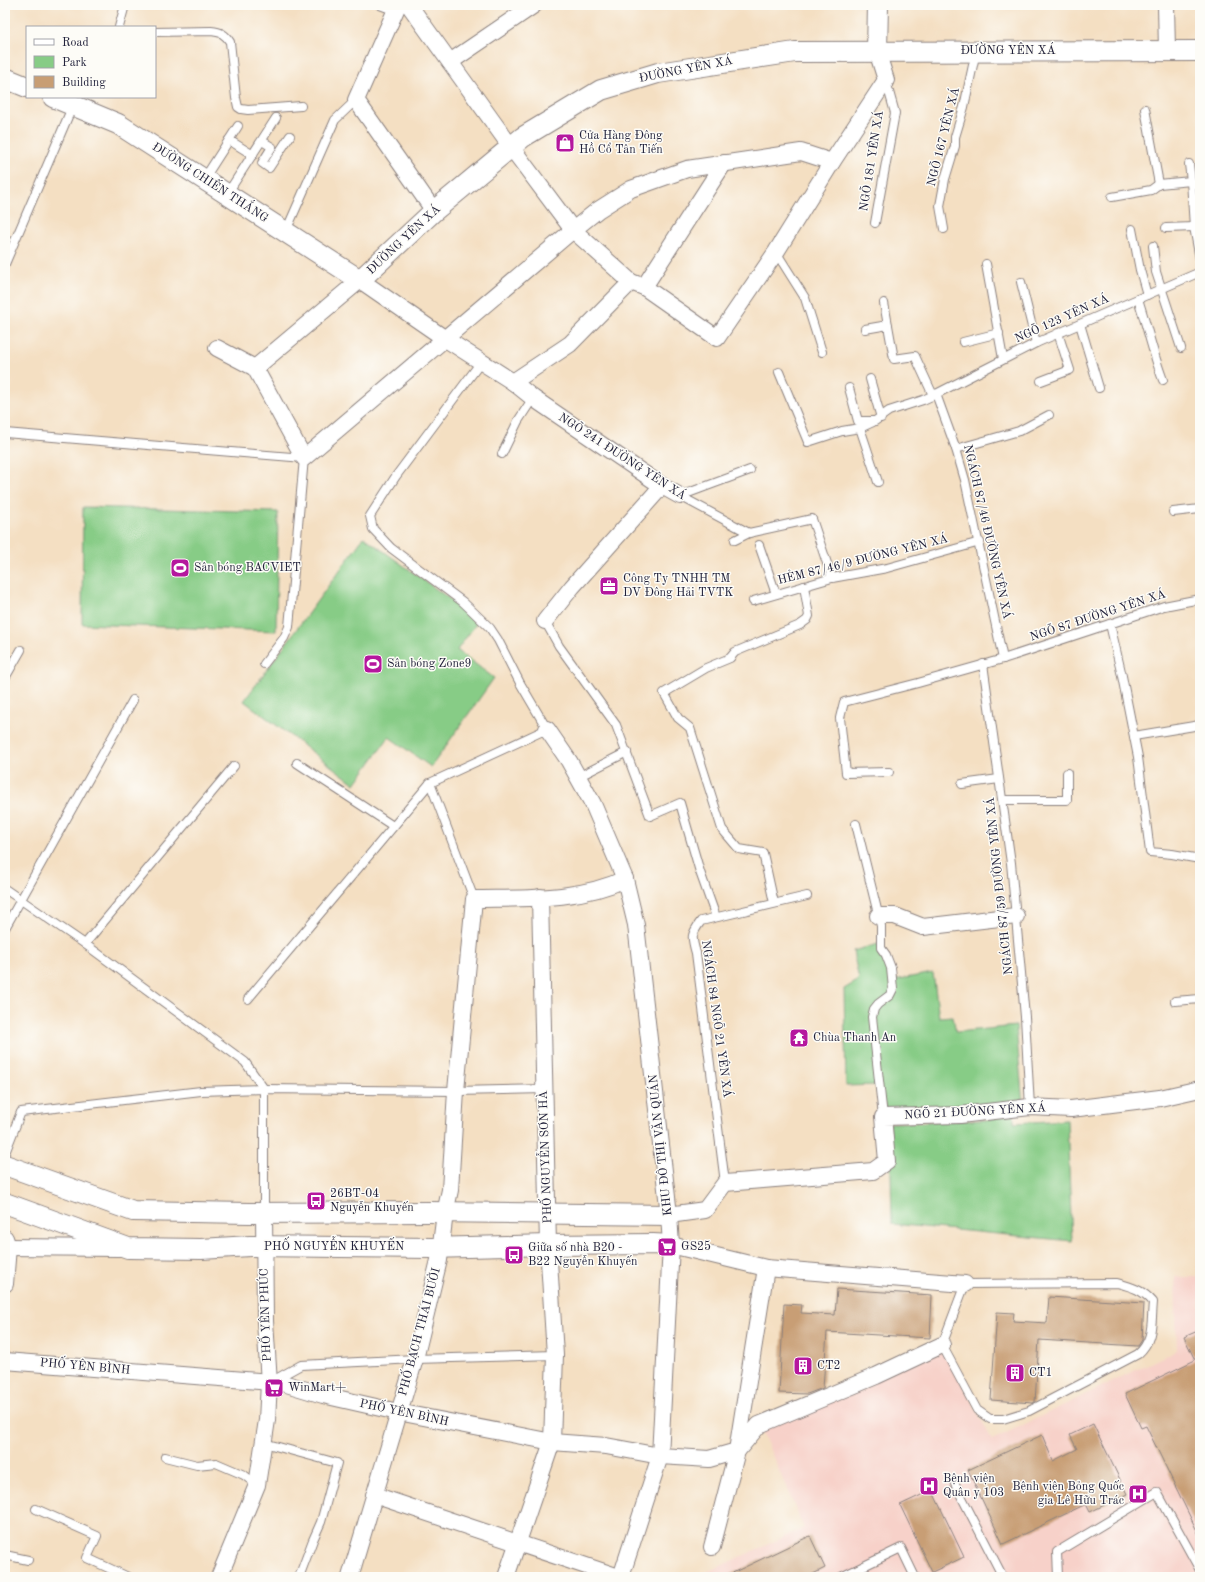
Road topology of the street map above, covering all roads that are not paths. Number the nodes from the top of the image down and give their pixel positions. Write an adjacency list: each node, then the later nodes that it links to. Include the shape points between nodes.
1 (125, 5): 7 (lane)
2 (380, 5): 6 (lane)
3 (534, 5): 13 (street)
4 (878, 5): 12 (street)
5 (1166, 5): 10 (street)
6 (401, 7): 13 (street); 18 (street)
7 (119, 26)
8 (156, 32): 20 (lane, via 211,31 226,35 230,42 236,98 241,109)
9 (976, 51): 10 (street, ĐƯỜNG YÊN XÁ); 12 (street, ĐƯỜNG YÊN XÁ); 41 (lane, NGÕ 167 YÊN XÁ, via 940,206)
10 (1167, 51): 11 (street, ĐƯỜNG YÊN XÁ)
11 (1200, 51)
12 (877, 52): 15 (street); 27 (street, ĐƯỜNG YÊN XÁ, via 795,52 658,73 601,90 523,137)
13 (450, 62): 27 (street)
14 (5, 78): 16 (street)
15 (886, 80): 29 (street); 38 (lane, NGÕ 181 YÊN XÁ, via 895,113)
16 (26, 87)
17 (58, 98): 19 (street, ĐƯỜNG CHIẾN THẮNG)
18 (356, 100): 37 (street); 44 (lane, via 335,120)
19 (75, 101): 32 (street, ĐƯỜNG CHIẾN THẮNG, via 118,124); 48 (lane)
20 (301, 106)
21 (1145, 109): 34 (lane)
22 (276, 118): 26 (lane)
23 (238, 126): 25 (lane)
24 (290, 136): 26 (lane, via 269,168 262,163 272,147)
25 (229, 140): 28 (lane); 32 (lane)
26 (262, 141): 28 (lane)
27 (511, 147): 37 (street, ĐƯỜNG YÊN XÁ); 43 (street)
28 (253, 155): 35 (lane)
29 (832, 162): 30 (street, via 801,152); 46 (street)
30 (724, 163): 43 (street, via 687,169 631,189); 53 (street)
31 (1189, 164): 33 (lane)
32 (204, 179): 35 (street, ĐƯỜNG CHIẾN THẮNG)
33 (1191, 181): 34 (lane); 39 (lane)
34 (1159, 184): 36 (lane, via 1151,190)
35 (227, 195): 44 (street, ĐƯỜNG CHIẾN THẮNG)
36 (1112, 197)
37 (434, 210): 51 (street, ĐƯỜNG YÊN XÁ)
38 (875, 223)
39 (1194, 227): 40 (lane); 47 (lane)
40 (1166, 228)
41 (944, 229)
42 (1132, 229): 55 (lane)
43 (573, 230): 53 (street); 63 (street)
44 (286, 231): 51 (street, ĐƯỜNG CHIẾN THẮNG)
45 (1153, 246): 54 (lane)
46 (776, 252): 53 (street, via 717,338); 68 (lane, via 805,298)
47 (1200, 259)
48 (5, 264)
49 (986, 264): 61 (lane)
50 (1200, 272): 54 (lane, NGÕ 123 YÊN XÁ)
51 (360, 280): 63 (street, NGÕ 241 ĐƯỜNG YÊN XÁ); 71 (street, ĐƯỜNG YÊN XÁ)
52 (1021, 282): 65 (lane)
53 (637, 285): 76 (street, via 570,344)
54 (1161, 289): 55 (lane, NGÕ 123 YÊN XÁ); 67 (lane)
55 (1147, 295): 56 (lane, NGÕ 123 YÊN XÁ)
56 (1138, 299): 58 (lane, NGÕ 123 YÊN XÁ); 75 (lane)
57 (884, 303): 59 (lane, NGÁCH 87/46 ĐƯỜNG YÊN XÁ)
58 (1080, 324): 62 (lane, NGÕ 123 YÊN XÁ); 78 (lane)
59 (888, 325): 60 (lane); 79 (lane, NGÁCH 87/46 ĐƯỜNG YÊN XÁ, via 894,359 915,356 932,393)
60 (865, 329)
61 (999, 333): 64 (lane); 69 (lane)
62 (1058, 333): 65 (lane, NGÕ 123 YÊN XÁ); 74 (lane, via 1070,370)
63 (444, 338): 70 (street, NGÕ 241 ĐƯỜNG YÊN XÁ); 87 (street)
64 (963, 342)
65 (1036, 342): 69 (lane, NGÕ 123 YÊN XÁ)
66 (217, 348): 71 (street)
67 (1181, 348)
68 (822, 352)
69 (1004, 359): 79 (lane, NGÕ 123 YÊN XÁ)
70 (481, 362): 76 (street, NGÕ 241 ĐƯỜNG YÊN XÁ); 112 (lane, via 396,476 370,516 373,529 391,548 463,602 490,628)
71 (254, 368): 87 (street)
72 (779, 372): 83 (lane, via 808,442)
73 (870, 379): 82 (lane)
74 (1041, 380)
75 (1163, 380)
76 (513, 382): 80 (street, NGÕ 241 ĐƯỜNG YÊN XÁ)
77 (849, 388): 82 (lane, via 858,421)
78 (1099, 388)
79 (936, 394): 82 (lane, NGÕ 123 YÊN XÁ, via 890,411); 85 (lane, NGÁCH 87/46 ĐƯỜNG YÊN XÁ)
80 (533, 398): 86 (lane); 90 (street, NGÕ 241 ĐƯỜNG YÊN XÁ)
81 (1049, 415): 85 (lane, via 1019,430)
82 (878, 419): 83 (lane)
83 (860, 428): 89 (lane)
84 (5, 433): 87 (lane)
85 (956, 449): 96 (lane, NGÁCH 87/46 ĐƯỜNG YÊN XÁ)
86 (502, 454)
87 (304, 458): 107 (lane, via 289,627 284,638)
88 (750, 470): 91 (lane)
89 (878, 482)
90 (662, 486): 91 (street, NGÕ 241 ĐƯỜNG YÊN XÁ); 103 (street)
91 (680, 496): 94 (lane, NGÕ 241 ĐƯỜNG YÊN XÁ)
92 (1200, 509): 93 (lane)
93 (1174, 512)
94 (749, 533): 95 (lane); 98 (lane, via 812,519)
95 (735, 540)
96 (980, 542): 98 (lane, HẺM 87/46/9 ĐƯỜNG YÊN XÁ, via 887,568); 106 (lane, NGÁCH 87/46 ĐƯỜNG YÊN XÁ)
97 (759, 545): 100 (lane)
98 (832, 578): 99 (lane, HẺM 87/46/9 ĐƯỜNG YÊN XÁ)
99 (804, 586): 100 (lane, HẺM 87/46/9 ĐƯỜNG YÊN XÁ); 133 (lane, via 809,616 807,620 735,652 730,658 706,668 664,693 678,718 690,728 722,829 739,849 763,853)
100 (776, 594): 102 (lane, HẺM 87/46/9 ĐƯỜNG YÊN XÁ)
101 (1200, 599): 104 (lane, NGÕ 87 ĐƯỜNG YÊN XÁ, via 1164,606)
102 (752, 601)
103 (545, 621): 114 (lane, via 558,646 616,725)
104 (1110, 624): 106 (lane, NGÕ 87 ĐƯỜNG YÊN XÁ); 113 (lane)
105 (21, 650): 109 (lane)
106 (1003, 659): 108 (lane, NGÕ 87 ĐƯỜNG YÊN XÁ)
107 (264, 664)
108 (983, 664): 117 (lane, NGÕ 87 ĐƯỜNG YÊN XÁ, via 844,702 840,718 846,773); 120 (lane, NGÁCH 87/59 ĐƯỜNG YÊN XÁ)
109 (5, 678)
110 (133, 700): 132 (lane)
111 (1200, 725): 113 (lane)
112 (547, 729): 119 (street, KHU ĐÔ THỊ VĂN QUÁN); 121 (lane)
113 (1134, 736): 126 (lane, via 1150,852)
114 (627, 752): 119 (lane); 136 (lane, via 650,816 680,803)
115 (297, 763): 125 (lane)
116 (234, 766): 138 (lane)
117 (889, 772)
118 (1067, 773): 123 (lane, via 1067,800)
119 (578, 777): 127 (street, KHU ĐÔ THỊ VĂN QUÁN, via 593,804)
120 (1000, 779): 122 (lane); 123 (lane, NGÁCH 87/59 ĐƯỜNG YÊN XÁ)
121 (430, 783): 125 (lane); 131 (lane)
122 (962, 784)
123 (1003, 800): 135 (lane, NGÁCH 87/59 ĐƯỜNG YÊN XÁ)
124 (856, 824): 134 (lane)
125 (392, 826): 139 (lane)
126 (1200, 860)
127 (625, 879): 130 (street, via 609,887 592,891); 155 (street, KHU ĐÔ THỊ VĂN QUÁN, via 636,925)
128 (5, 889): 132 (lane)
129 (807, 896): 133 (lane, NGÁCH 84 NGÕ 21 YÊN XÁ)
130 (540, 897): 131 (street); 143 (street, PHỐ NGUYỄN SƠN HÀ)
131 (474, 899): 145 (street, PHỐ BẠCH THÁI BƯỞI)
132 (20, 900): 137 (lane); 138 (lane)
133 (774, 903): 136 (lane, NGÁCH 84 NGÕ 21 YÊN XÁ)
134 (878, 916): 135 (street, via 895,916 923,927); 147 (lane, via 881,948 891,968 893,989 874,1009 872,1017)
135 (1016, 916): 146 (lane, NGÁCH 87/59 ĐƯỜNG YÊN XÁ)
136 (716, 917): 150 (lane, NGÁCH 84 NGÕ 21 YÊN XÁ, via 701,920 692,933)
137 (5, 928)
138 (85, 944): 142 (lane, via 245,1062)
139 (248, 999)
140 (1200, 999): 141 (lane)
141 (1175, 1001)
142 (264, 1089): 145 (lane); 148 (lane, via 201,1091 21,1112); 152 (lane)
143 (544, 1089): 145 (lane); 154 (street, PHỐ NGUYỄN SƠN HÀ)
144 (1200, 1089): 146 (street, NGÕ 21 ĐƯỜNG YÊN XÁ, via 1160,1098 1071,1109)
145 (456, 1091): 153 (street, PHỐ BẠCH THÁI BƯỞI, via 450,1190)
146 (1030, 1107): 147 (street, NGÕ 21 ĐƯỜNG YÊN XÁ, via 960,1115)
147 (884, 1117): 150 (street, via 887,1161 873,1171)
148 (5, 1153)
149 (5, 1165): 152 (street, via 133,1211)
150 (725, 1183): 155 (street, via 705,1210)
151 (5, 1203): 160 (street, PHỐ NGUYỄN KHUYẾN)
152 (264, 1213): 153 (street); 159 (street, PHỐ YÊN PHÚC)
153 (445, 1213): 154 (street); 161 (street, PHỐ BẠCH THÁI BƯỞI)
154 (547, 1213): 155 (street); 157 (street, PHỐ NGUYỄN SƠN HÀ)
155 (669, 1214): 158 (street, KHU ĐÔ THỊ VĂN QUÁN)
156 (6, 1244): 160 (street); 163 (street)
157 (548, 1244): 158 (street, PHỐ NGUYỄN KHUYẾN); 161 (street, PHỐ NGUYỄN KHUYẾN); 166 (street, PHỐ NGUYỄN SƠN HÀ)
158 (670, 1245): 162 (street); 174 (street, KHU ĐÔ THỊ VĂN QUÁN)
159 (265, 1247): 160 (street, PHỐ NGUYỄN KHUYẾN); 161 (street, PHỐ NGUYỄN KHUYẾN); 169 (street, PHỐ YÊN PHÚC, via 265,1321)
160 (128, 1248)
161 (441, 1248): 167 (street, PHỐ BẠCH THÁI BƯỞI)
162 (766, 1268): 164 (street); 173 (street)
163 (5, 1284)
164 (964, 1284): 165 (lane); 165 (lane, via 1117,1283 1133,1287 1146,1294 1153,1302 1150,1340 1138,1354 1029,1411 1002,1419 990,1419 977,1410)
165 (942, 1345): 173 (street, via 759,1425)
166 (555, 1355): 167 (lane); 171 (street, PHỐ NGUYỄN SƠN HÀ)
167 (415, 1359): 169 (lane, via 301,1364); 170 (street, PHỐ BẠCH THÁI BƯỞI)
168 (5, 1360): 169 (street, PHỐ YÊN BÌNH)
169 (269, 1383): 170 (street, PHỐ YÊN BÌNH, via 283,1383); 172 (street, PHỐ YÊN PHÚC)
170 (398, 1412): 171 (street, PHỐ YÊN BÌNH); 178 (street, PHỐ BẠCH THÁI BƯỞI)
171 (552, 1442): 174 (street, PHỐ YÊN BÌNH, via 606,1446); 180 (street, PHỐ NGUYỄN SƠN HÀ)
172 (264, 1443): 177 (street, PHỐ YÊN PHÚC); 187 (lane, via 337,1463 321,1522)
173 (737, 1451): 174 (street, PHỐ YÊN BÌNH, via 709,1459); 181 (street)
174 (660, 1456): 190 (street, KHU ĐÔ THỊ VĂN QUÁN)
175 (165, 1457): 177 (lane, via 197,1466 216,1463 244,1475)
176 (955, 1484): 193 (lane)
177 (257, 1485): 186 (street, PHỐ YÊN PHÚC)
178 (374, 1495): 180 (street); 188 (street, PHỐ BẠCH THÁI BƯỞI)
179 (36, 1510): 185 (lane, via 97,1536 87,1558)
180 (517, 1543): 189 (street, PHỐ NGUYỄN SƠN HÀ); 190 (street)
181 (712, 1547)
182 (5, 1556): 183 (lane)
183 (28, 1560)
184 (1200, 1570): 194 (lane, via 1157,1492 1057,1552)
185 (128, 1577)
186 (219, 1577)
187 (299, 1577)
188 (350, 1577)
189 (506, 1577)
190 (620, 1577)
191 (841, 1577): 192 (lane, via 901,1548)
192 (915, 1577)
193 (1003, 1577)
194 (1058, 1577)

